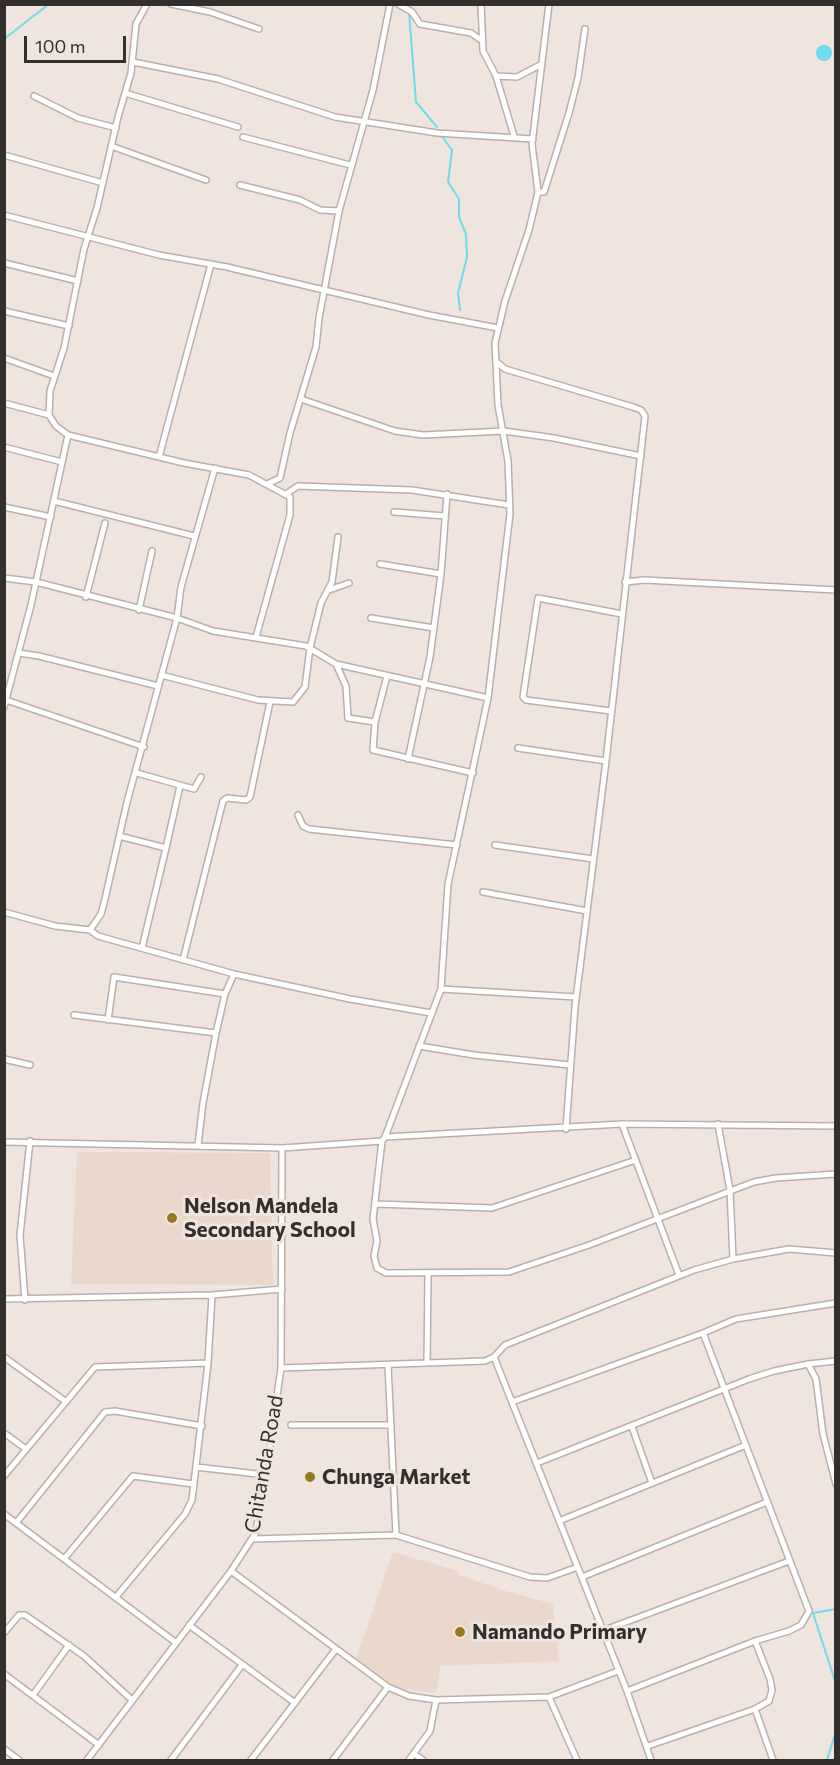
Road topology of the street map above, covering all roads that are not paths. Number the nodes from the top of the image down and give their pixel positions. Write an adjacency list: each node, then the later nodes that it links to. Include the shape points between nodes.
1 (147, 4): 10 (street, via 136,24)
2 (171, 4): 7 (street)
3 (390, 4): 15 (street)
4 (398, 4): 9 (street, via 412,12 420,24 471,33)
5 (481, 4): 9 (street)
6 (549, 4): 11 (street)
7 (259, 29)
8 (585, 29): 27 (street, via 569,113 544,192)
9 (481, 40): 12 (street)
10 (133, 62): 13 (street); 15 (street, via 218,79 308,110)
11 (542, 64): 12 (street, via 517,77); 20 (street)
12 (496, 76): 18 (street)
13 (125, 93): 16 (street); 17 (street)
14 (33, 96): 17 (street, via 78,118)
15 (363, 122): 18 (street, via 437,133); 23 (street)
16 (238, 127)
17 (116, 128): 21 (street)
18 (514, 136): 20 (street)
19 (243, 137): 23 (street)
20 (533, 139): 27 (street)
21 (111, 146): 24 (street); 25 (street)
22 (4, 156): 25 (street)
23 (350, 165): 28 (street)
24 (206, 180)
25 (103, 183): 30 (street)
26 (240, 185): 28 (street, via 300,200 320,210)
27 (538, 192): 37 (street)
28 (339, 212): 34 (street)
29 (4, 215): 30 (street)
30 (87, 237): 32 (street); 33 (street)
31 (4, 263): 33 (street)
32 (211, 264): 34 (street); 48 (street)
33 (78, 281): 36 (street)
34 (325, 291): 37 (street); 41 (street, via 316,347)
35 (4, 311): 36 (street)
36 (69, 326): 40 (street)
37 (498, 328): 39 (street)
38 (4, 358): 40 (street)
39 (498, 363): 44 (street, via 495,377); 47 (street, via 506,369 641,410 645,416)
40 (54, 376): 43 (street)
41 (301, 399): 44 (street, via 382,427 423,435); 51 (street, via 280,478)
42 (4, 403): 43 (street)
43 (49, 415): 45 (street)
44 (504, 431): 47 (street); 55 (street)
45 (68, 435): 48 (street); 49 (street)
46 (4, 447): 49 (street)
47 (641, 456): 69 (street)
48 (159, 457): 50 (street)
49 (62, 462): 54 (street)
50 (215, 468): 51 (street, via 249,475); 61 (street)
51 (267, 484): 52 (street)
52 (286, 494): 53 (street, via 298,486); 78 (street, via 292,501 290,515)
53 (447, 494): 55 (street); 58 (street)
54 (54, 501): 59 (street); 61 (street)
55 (509, 505): 86 (street, via 509,539)
56 (4, 507): 59 (street)
57 (394, 512): 58 (street)
58 (445, 516): 65 (street)
59 (51, 517): 67 (street)
60 (105, 523): 72 (street)
61 (194, 536): 75 (street)
62 (338, 537): 70 (street)
63 (152, 551): 73 (street)
64 (380, 564): 65 (street)
65 (441, 574): 77 (street)
66 (4, 578): 67 (street)
67 (36, 582): 72 (street); 80 (street)
68 (350, 582): 70 (street)
69 (625, 582): 71 (street, via 708,582); 74 (street)
70 (329, 590): 79 (street, via 321,603)
71 (836, 590)
72 (86, 597): 73 (street)
73 (139, 610): 75 (street)
74 (622, 614): 89 (street); 89 (street, via 538,598 525,675 526,700)
75 (177, 618): 78 (street, via 213,631); 82 (street)
76 (371, 618): 77 (street)
77 (434, 628): 84 (street)
78 (256, 637): 79 (street)
79 (310, 648): 81 (street); 87 (street, via 303,692 288,703)
80 (19, 653): 85 (street); 88 (street)
81 (336, 664): 83 (street); 90 (street, via 346,686 348,718)
82 (161, 675): 85 (street); 87 (street)
83 (387, 676): 84 (street); 90 (street)
84 (425, 685): 86 (street); 93 (street)
85 (158, 686): 91 (street)
86 (488, 698): 96 (street)
87 (270, 702): 110 (street, via 250,797 223,801)
88 (5, 704): 91 (street)
89 (611, 711): 94 (street)
90 (375, 722): 93 (street, via 373,750)
91 (144, 747): 95 (street)
92 (518, 748): 94 (street)
93 (408, 759): 96 (street)
94 (606, 761): 104 (street)
95 (137, 773): 98 (street); 100 (street)
96 (473, 773): 101 (street)
97 (201, 777): 98 (street, via 197,788)
98 (180, 786): 103 (street)
99 (298, 815): 101 (street, via 309,830)
100 (119, 836): 103 (street); 108 (street, via 101,914)
101 (457, 845): 112 (street, via 448,884)
102 (495, 845): 104 (street)
103 (166, 848): 109 (street)
104 (593, 860): 106 (street)
105 (483, 891): 106 (street)
106 (587, 911): 114 (street)
107 (4, 912): 108 (street, via 55,926)
108 (90, 930): 109 (street, via 98,936)
109 (142, 948): 110 (street)
110 (183, 960): 111 (street)
111 (234, 974): 113 (street); 115 (street)
112 (441, 989): 114 (street); 115 (street)
113 (225, 994): 117 (street, via 114,977); 118 (street)
114 (576, 997): 122 (street)
115 (431, 1013): 119 (street)
116 (74, 1016): 117 (street)
117 (108, 1020): 118 (street)
118 (216, 1033): 130 (street)
119 (419, 1047): 122 (street); 127 (street)
120 (4, 1059): 121 (street)
121 (30, 1065)
122 (570, 1065): 126 (street)
123 (622, 1124): 124 (street); 126 (street); 132 (street)
124 (717, 1124): 125 (street); 134 (street)
125 (836, 1126)
126 (566, 1129): 127 (street)
127 (383, 1139): 131 (street); 135 (street)
128 (30, 1141): 129 (street); 130 (street); 144 (street, via 21,1235)
129 (4, 1142)
130 (198, 1145): 131 (street)
131 (282, 1148): 141 (street, Chitanda Road)
132 (636, 1160): 135 (street, via 492,1208); 136 (street)
133 (836, 1174): 134 (street, via 776,1178)
134 (730, 1191): 136 (street); 138 (street)
135 (376, 1204): 139 (street, via 373,1219 377,1268 386,1274)
136 (659, 1217): 139 (street, via 509,1272); 140 (street)
137 (836, 1253): 138 (street, via 789,1250)
138 (733, 1259): 140 (street)
139 (428, 1273): 151 (street)
140 (680, 1275): 148 (street, via 505,1345)
141 (282, 1289): 142 (street); 154 (street, Chitanda Road)
142 (212, 1295): 144 (street); 150 (street)
143 (4, 1299): 144 (street)
144 (25, 1300)
145 (836, 1303): 146 (street, via 751,1315)
146 (703, 1333): 155 (street); 157 (street)
147 (4, 1357): 156 (street)
148 (494, 1357): 151 (street, via 485,1361); 157 (street)
149 (836, 1361): 153 (street)
150 (208, 1363): 156 (street, via 102,1365 91,1370); 160 (street)
151 (427, 1363): 152 (street)
152 (388, 1365): 154 (street); 159 (street)
153 (808, 1365): 155 (street, via 774,1371); 171 (street, via 818,1388 823,1434)
154 (281, 1368): 167 (street, Chitanda Road)
155 (725, 1391): 161 (street); 163 (street)
156 (65, 1401): 164 (street)
157 (512, 1402): 165 (street)
158 (291, 1425): 159 (street)
159 (391, 1425): 176 (street)
160 (202, 1426): 166 (street); 175 (street, via 105,1412)
161 (632, 1427): 165 (street); 170 (street)
162 (4, 1433): 164 (street)
163 (746, 1445): 170 (street); 172 (street)
164 (26, 1449): 168 (street)
165 (537, 1463): 174 (street)
166 (196, 1467): 167 (street); 169 (street)
167 (266, 1475): 177 (street, Chitanda Road)
168 (4, 1476)
169 (193, 1484): 178 (street, via 133,1476); 183 (street, via 192,1500 185,1514)
170 (652, 1484): 174 (street)
171 (836, 1484)
172 (767, 1503): 179 (street); 182 (street)
173 (4, 1514): 175 (street)
174 (559, 1521): 180 (street)
175 (16, 1523): 178 (street)
176 (396, 1535): 177 (street); 180 (street, via 530,1577 547,1578)
177 (253, 1539): 181 (street, Chitanda Road)
178 (64, 1559): 183 (street)
179 (789, 1561): 185 (street); 187 (street, via 809,1611 806,1618 789,1631)
180 (578, 1568): 182 (street)
181 (231, 1571): 184 (street, Chitanda Road); 190 (street)
182 (582, 1577): 185 (street)
183 (116, 1597): 188 (street)
184 (189, 1625): 188 (street, Chitanda Road); 191 (street)
185 (602, 1631): 192 (street)
186 (4, 1634): 189 (street, via 19,1615 26,1614)
187 (754, 1641): 195 (street); 201 (street, via 772,1690 769,1701)
188 (175, 1642): 198 (street, Chitanda Road)
189 (69, 1645): 196 (street); 198 (street)
190 (336, 1649): 194 (street); 200 (street)
191 (242, 1665): 200 (street); 208 (street)
192 (618, 1671): 195 (street); 197 (street)
193 (4, 1674): 196 (street)
194 (388, 1687): 199 (street, via 409,1696); 210 (street)
195 (627, 1691): 203 (street)
196 (33, 1695): 202 (street)
197 (549, 1697): 199 (street); 213 (street)
198 (132, 1700): 202 (street, Chitanda Road)
199 (436, 1700): 205 (street, via 430,1731)
200 (295, 1703): 209 (street)
201 (755, 1709): 203 (street); 215 (street)
202 (99, 1744): 207 (street, Chitanda Road)
203 (648, 1746): 214 (street)
204 (4, 1749): 206 (street)
205 (414, 1754): 211 (street); 212 (street)
206 (19, 1761)
207 (87, 1761)
208 (171, 1761)
209 (251, 1761)
210 (333, 1761)
211 (409, 1761)
212 (423, 1761)
213 (577, 1761)
214 (651, 1761)
215 (773, 1761)

